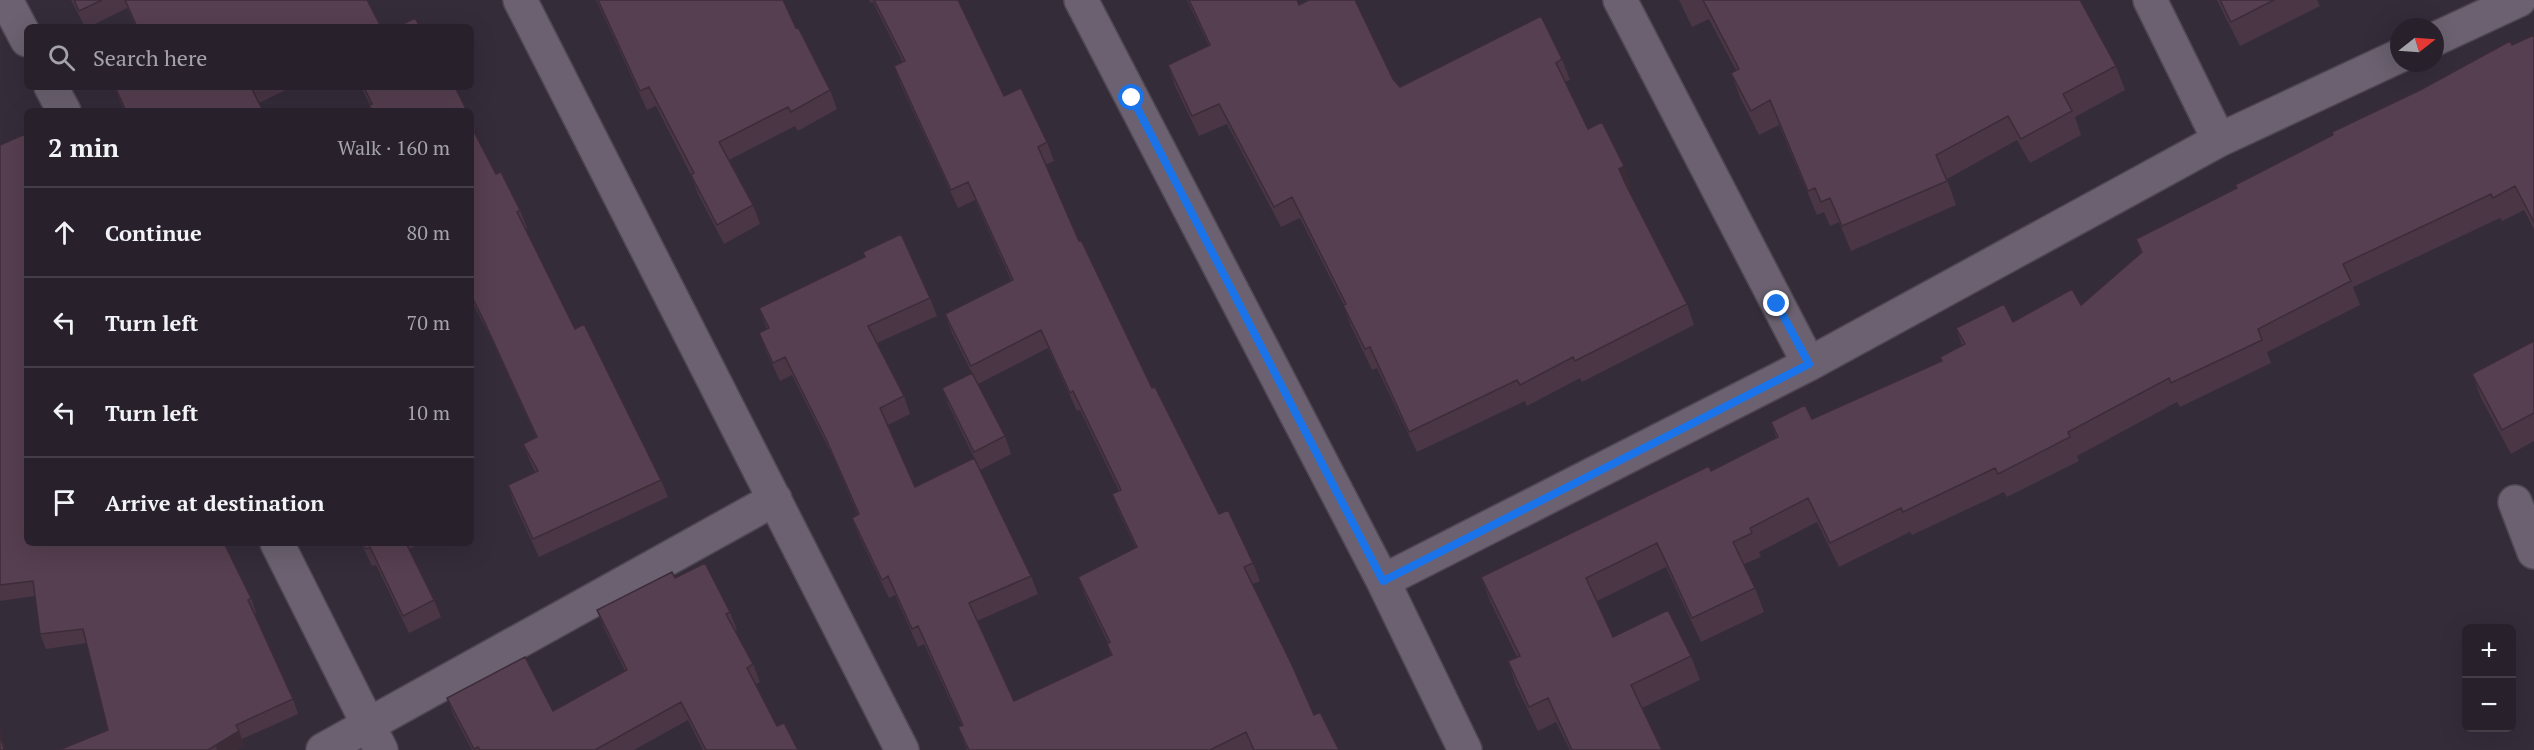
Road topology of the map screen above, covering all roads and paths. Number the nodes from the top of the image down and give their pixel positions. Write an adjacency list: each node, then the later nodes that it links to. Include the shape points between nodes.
1 (6, 0): 7 (street)
2 (520, 0): 14 (street)
3 (1081, 0): 18 (street)
4 (1620, 0): 13 (street)
5 (2150, 0): 12 (street)
6 (2519, 0): 8 (street)
7 (24, 34)
8 (2444, 35)
9 (2390, 60): 12 (street)
10 (53, 90): 11 (street)
11 (62, 108)
12 (2219, 140): 13 (street)
13 (1809, 364): 18 (street)
14 (775, 499): 19 (street); 21 (street)
15 (2515, 502): 17 (street)
16 (278, 546): 19 (street)
17 (2534, 552)
18 (1383, 581): 22 (street)
19 (374, 738): 20 (street)
20 (323, 750)
21 (902, 750)
22 (1465, 750)

